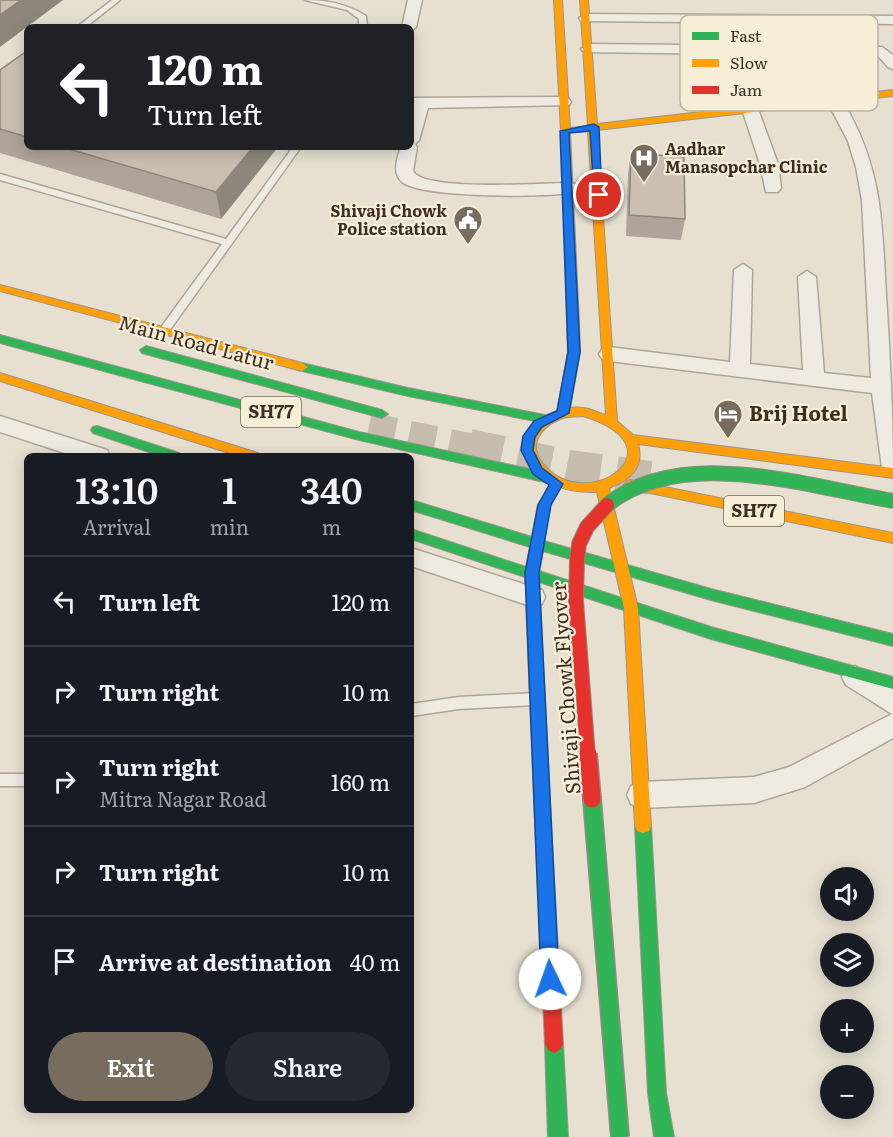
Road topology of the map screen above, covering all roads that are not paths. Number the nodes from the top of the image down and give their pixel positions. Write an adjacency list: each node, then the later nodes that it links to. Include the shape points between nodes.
1 (114, 0): 10 (lane)
2 (309, 0): 11 (lane, via 349,8 363,18)
3 (415, 0): 12 (street)
4 (558, 0): 19 (main road)
5 (584, 0): 6 (main road)
6 (586, 18): 7 (street); 13 (main road)
7 (680, 19)
8 (878, 20): 9 (street)
9 (893, 20)
10 (85, 24)
11 (363, 24)
12 (410, 24)
13 (589, 49): 14 (street); 24 (main road)
14 (680, 50)
15 (878, 52): 16 (street)
16 (893, 64)
17 (893, 93): 18 (main road)
18 (878, 95)
19 (563, 102): 20 (street); 25 (main road)
20 (416, 104)
21 (733, 111): 24 (main road)
22 (751, 111): 30 (street, via 769,164)
23 (840, 111): 43 (street, via 862,158 872,200)
24 (594, 127): 25 (main road); 39 (main road)
25 (564, 131): 29 (main road)
26 (295, 150): 31 (lane)
27 (409, 150): 29 (street, via 405,172 420,186)
28 (0, 177): 31 (lane)
29 (569, 188): 44 (main road, via 574,352)
30 (772, 188)
31 (229, 243): 36 (lane)
32 (743, 270): 40 (street)
33 (807, 277): 42 (street)
34 (0, 288): 36 (main road)
35 (22, 330): 49 (main road, Main Road Latur / SH77)
36 (163, 332): 46 (main road, via 456,404)
37 (0, 339): 57 (main road, SH77, via 359,436)
38 (128, 345): 45 (main road, Main Road Latur / SH77)
39 (609, 354): 40 (street); 47 (main road)
40 (740, 370): 42 (street)
41 (0, 377): 54 (main road)
42 (814, 379): 43 (street)
43 (888, 388): 55 (street)
44 (563, 413): 46 (main road); 47 (main road, via 583,412)
45 (382, 414)
46 (545, 419): 57 (main road, via 533,430 527,450 532,465)
47 (612, 420): 51 (main road)
48 (0, 424): 52 (street)
49 (369, 426)
50 (87, 427): 53 (main road)
51 (631, 439): 56 (main road); 58 (main road, via 633,462 623,476)
52 (90, 453)
53 (166, 453)
54 (245, 453)
55 (893, 468)
56 (893, 473)
57 (550, 480): 58 (main road, via 579,489); 63 (main road)
58 (608, 484): 62 (main road, SH77); 65 (main road)
59 (893, 501): 79 (main road, Shivaji Chowk Flyover, bridge, via 723,476 666,477 638,486 599,509 580,539 576,601)
60 (414, 506): 63 (main road)
61 (414, 535): 66 (main road)
62 (893, 538)
63 (535, 543): 65 (main road); 66 (main road)
64 (414, 558): 66 (street)
65 (623, 572): 67 (main road); 68 (main road)
66 (532, 585): 67 (main road); 71 (main road)
67 (631, 608): 69 (main road); 77 (main road)
68 (893, 640)
69 (850, 673): 70 (main road); 72 (street)
70 (893, 683)
71 (537, 699): 73 (lane); 78 (main road)
72 (893, 703)
73 (414, 710)
74 (893, 725): 77 (street, via 795,778 754,790)
75 (0, 780): 76 (lane)
76 (24, 780)
77 (641, 795): 80 (main road, via 657,1093)
78 (558, 1137)
79 (620, 1137)
80 (664, 1137)

